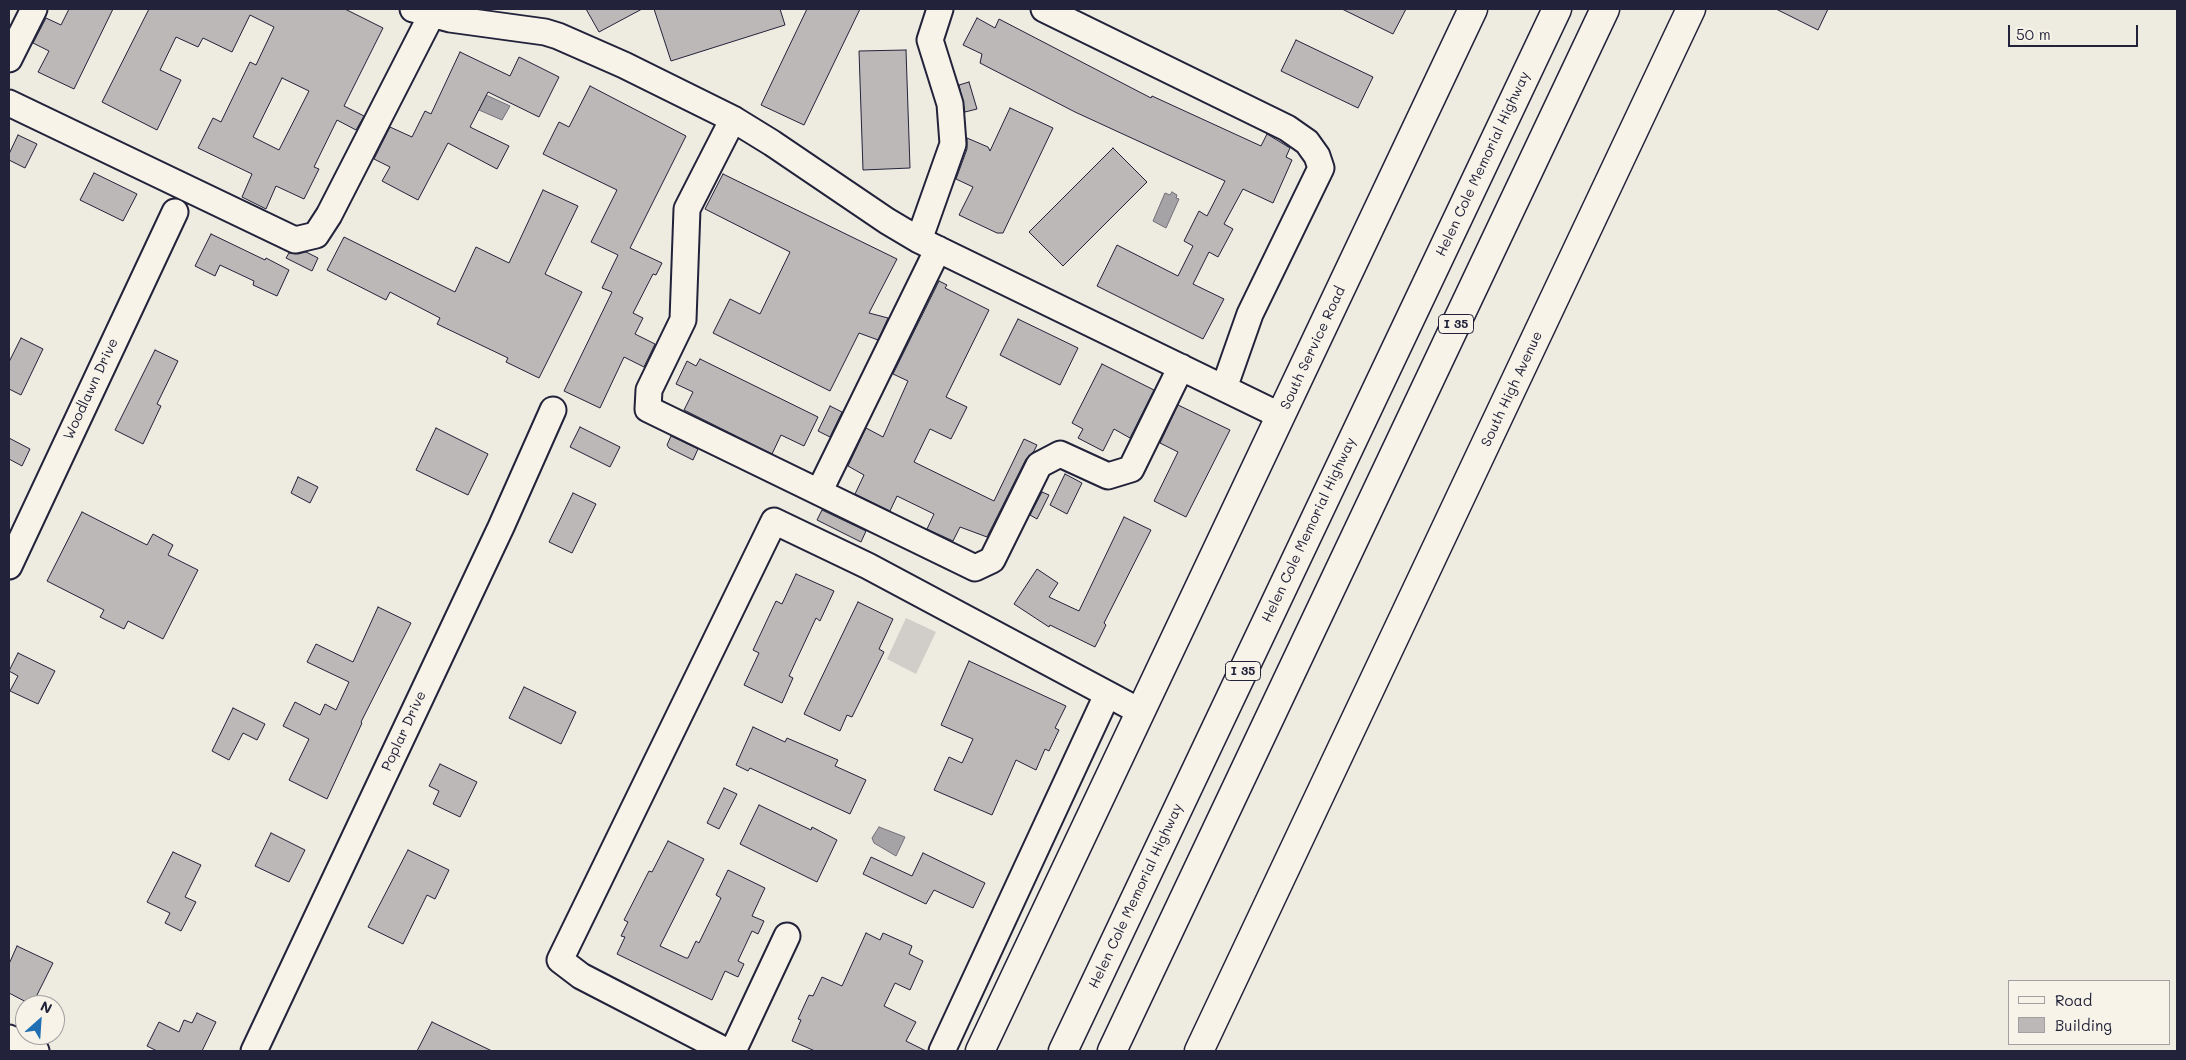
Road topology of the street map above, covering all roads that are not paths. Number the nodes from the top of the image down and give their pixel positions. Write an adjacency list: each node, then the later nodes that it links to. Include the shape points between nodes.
1 (34, 9): 10 (street)
2 (940, 9): 15 (street, via 930,40 950,104 953,144)
3 (1044, 9): 17 (street, via 1287,128 1307,142 1317,156 1321,168 1250,314)
4 (1473, 9): 19 (main road, South Service Road)
5 (1537, 9): 13 (main road)
6 (1557, 9): 13 (main road, Helen Cole Memorial Highway / I 35)
7 (1605, 9): 33 (main road, I 35)
8 (1691, 9): 34 (main road, South High Avenue)
9 (422, 12): 11 (street, via 329,216 316,235 295,240); 12 (street, via 558,36)
10 (9, 59)
11 (9, 103)
12 (732, 119): 15 (street, via 887,221); 20 (street, via 687,209 683,320 649,390 648,409)
13 (1485, 158): 32 (main road, Helen Cole Memorial Highway / I 35)
14 (176, 212): 21 (street, Woodlawn Drive)
15 (929, 244): 16 (street); 20 (street)
16 (1181, 367): 17 (street); 20 (street, via 1131,469 1108,476 1060,454 1038,465 992,560 975,568)
17 (1224, 388): 19 (street)
18 (553, 410): 27 (street, Poplar Drive, via 501,528)
19 (1281, 416): 23 (main road, South Service Road)
20 (818, 492)
21 (9, 566)
22 (1108, 695): 23 (street); 28 (street, via 868,566 774,521 560,960 581,976); 30 (street)
23 (1142, 712): 31 (main road, South Service Road)
24 (787, 936): 29 (street)
25 (9, 1038): 26 (street)
26 (36, 1051)
27 (254, 1051)
28 (726, 1051)
29 (733, 1051)
30 (942, 1051)
31 (980, 1051)
32 (1063, 1051)
33 (1112, 1051)
34 (1199, 1051)

